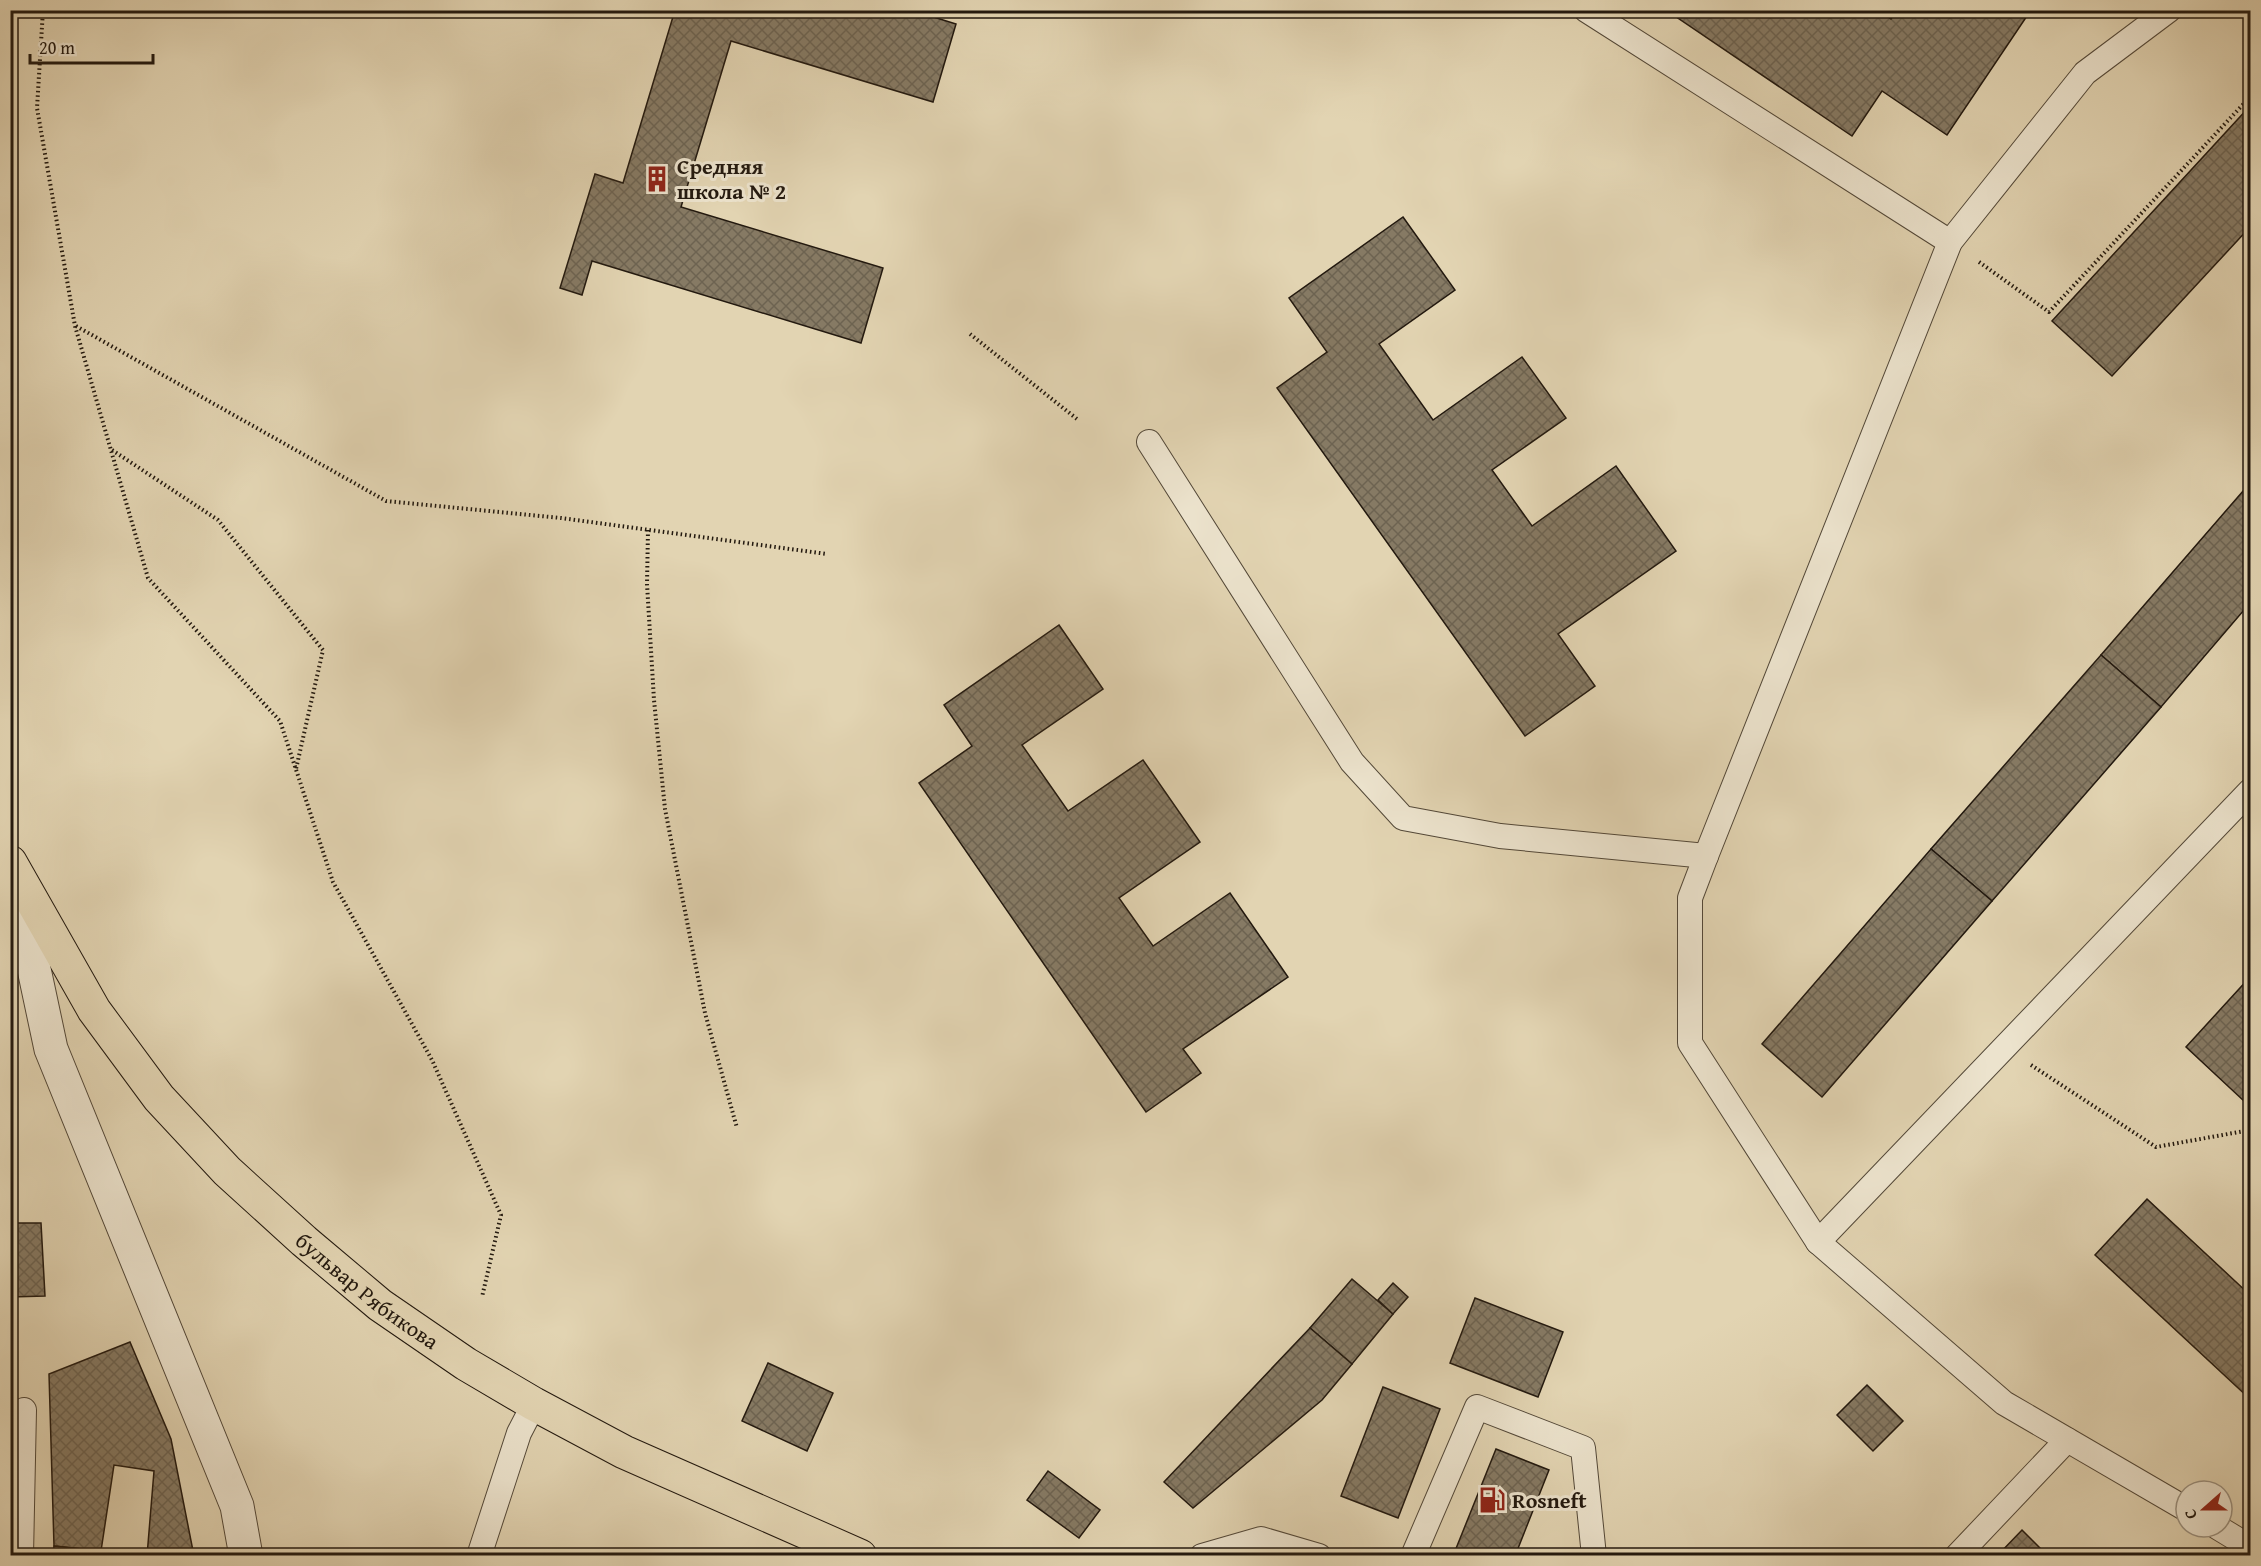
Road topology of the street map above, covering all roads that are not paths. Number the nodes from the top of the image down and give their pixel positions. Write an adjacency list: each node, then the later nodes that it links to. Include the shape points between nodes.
1 (1586, 10): 3 (lane)
2 (2169, 10): 3 (lane, via 2085,73)
3 (1950, 242): 6 (lane)
4 (1149, 442): 6 (lane, via 1352,762 1403,818 1500,836)
5 (2250, 790): 8 (lane)
6 (1706, 856): 8 (lane, via 1690,898 1690,1043)
7 (11, 863): 9 (main road, бульвар Рябикова, via 94,1010 159,1098 227,1171 380,1305 466,1364); 16 (street, via 51,1048 237,1506)
8 (1818, 1242): 11 (lane, via 2004,1403)
9 (534, 1404): 17 (lane, via 519,1433); 18 (main road, бульвар Рябикова, via 624,1452)
10 (24, 1410): 15 (lane)
11 (2067, 1440): 12 (lane); 23 (lane)
12 (2174, 1502)
13 (2234, 1537): 14 (lane)
14 (2250, 1547)
15 (21, 1556)
16 (246, 1556)
17 (479, 1556)
18 (860, 1556)
19 (1202, 1556): 20 (lane, via 1260,1539)
20 (1319, 1556)
21 (1413, 1556): 22 (lane, via 1477,1407 1583,1448)
22 (1594, 1556)
23 (1957, 1556)

